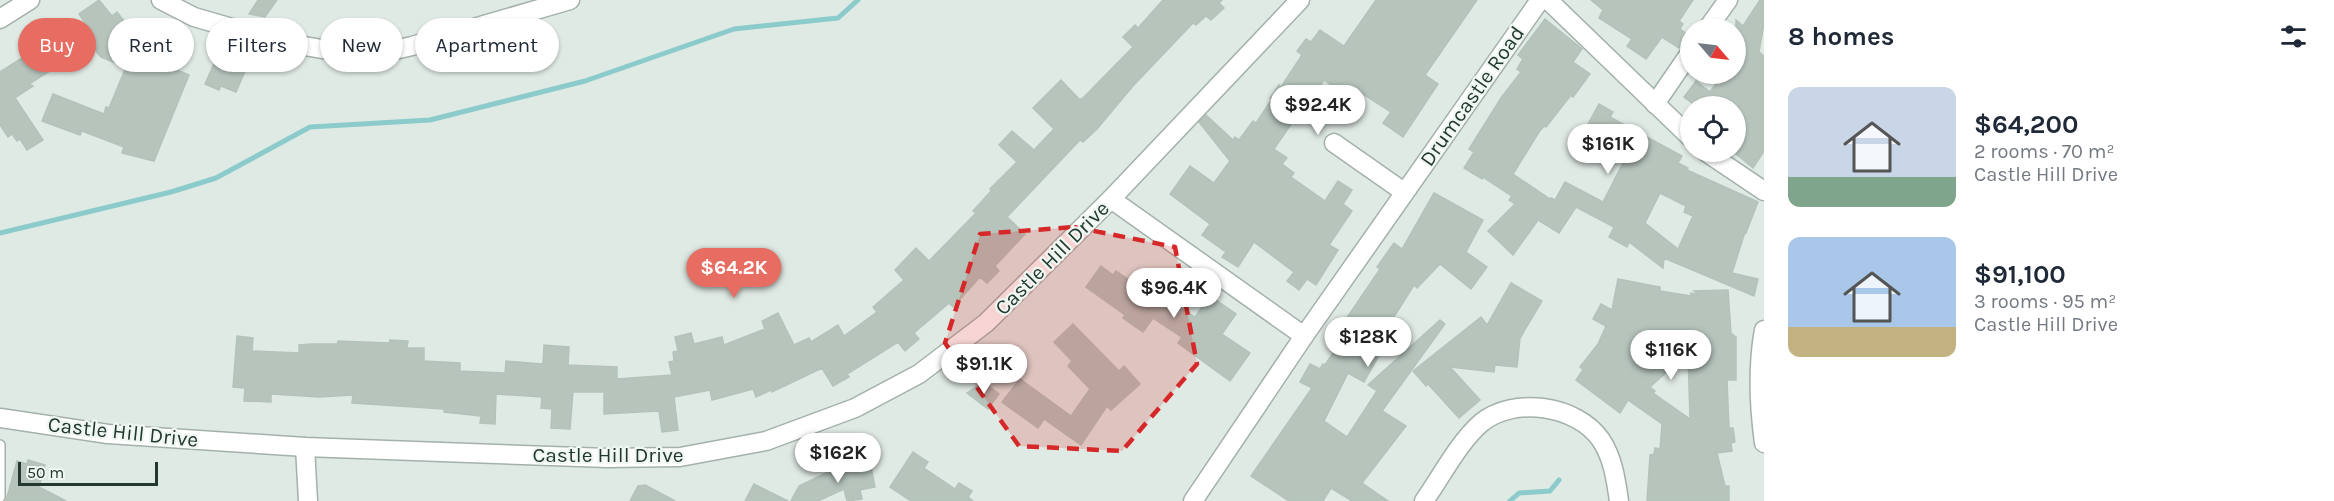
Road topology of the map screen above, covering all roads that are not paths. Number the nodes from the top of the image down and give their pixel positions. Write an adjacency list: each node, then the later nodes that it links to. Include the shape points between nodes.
1 (30, 0): 9 (street)
2 (161, 0): 3 (street, via 194,17 270,39 373,55)
3 (570, 0)
4 (1300, 0): 17 (street, Castle Hill Drive)
5 (1540, 0): 16 (street, Drumcastle Road)
6 (1548, 0): 11 (street)
7 (1728, 0): 8 (street)
8 (1715, 18)
9 (0, 19)
10 (1680, 68): 11 (street)
11 (1655, 104): 12 (street)
12 (1680, 128)
13 (1334, 143): 16 (street)
14 (1721, 162): 15 (street)
15 (1764, 191)
16 (1404, 192): 19 (street, Drumcastle Road)
17 (1111, 199): 19 (street); 23 (street, Castle Hill Drive, via 986,323 919,374 855,408 766,441 680,457 607,458)
18 (1764, 330): 21 (street, via 1760,391)
19 (1304, 336): 26 (street, Drumcastle Road)
20 (0, 418): 23 (street, Castle Hill Drive, via 108,434)
21 (1764, 443)
22 (0, 445): 24 (lane)
23 (304, 447): 25 (street)
24 (0, 497)
25 (308, 501)
26 (1193, 501)
27 (1424, 501): 28 (street, via 1482,423 1498,414 1530,407 1568,414 1600,438 1610,455)
28 (1619, 501)

